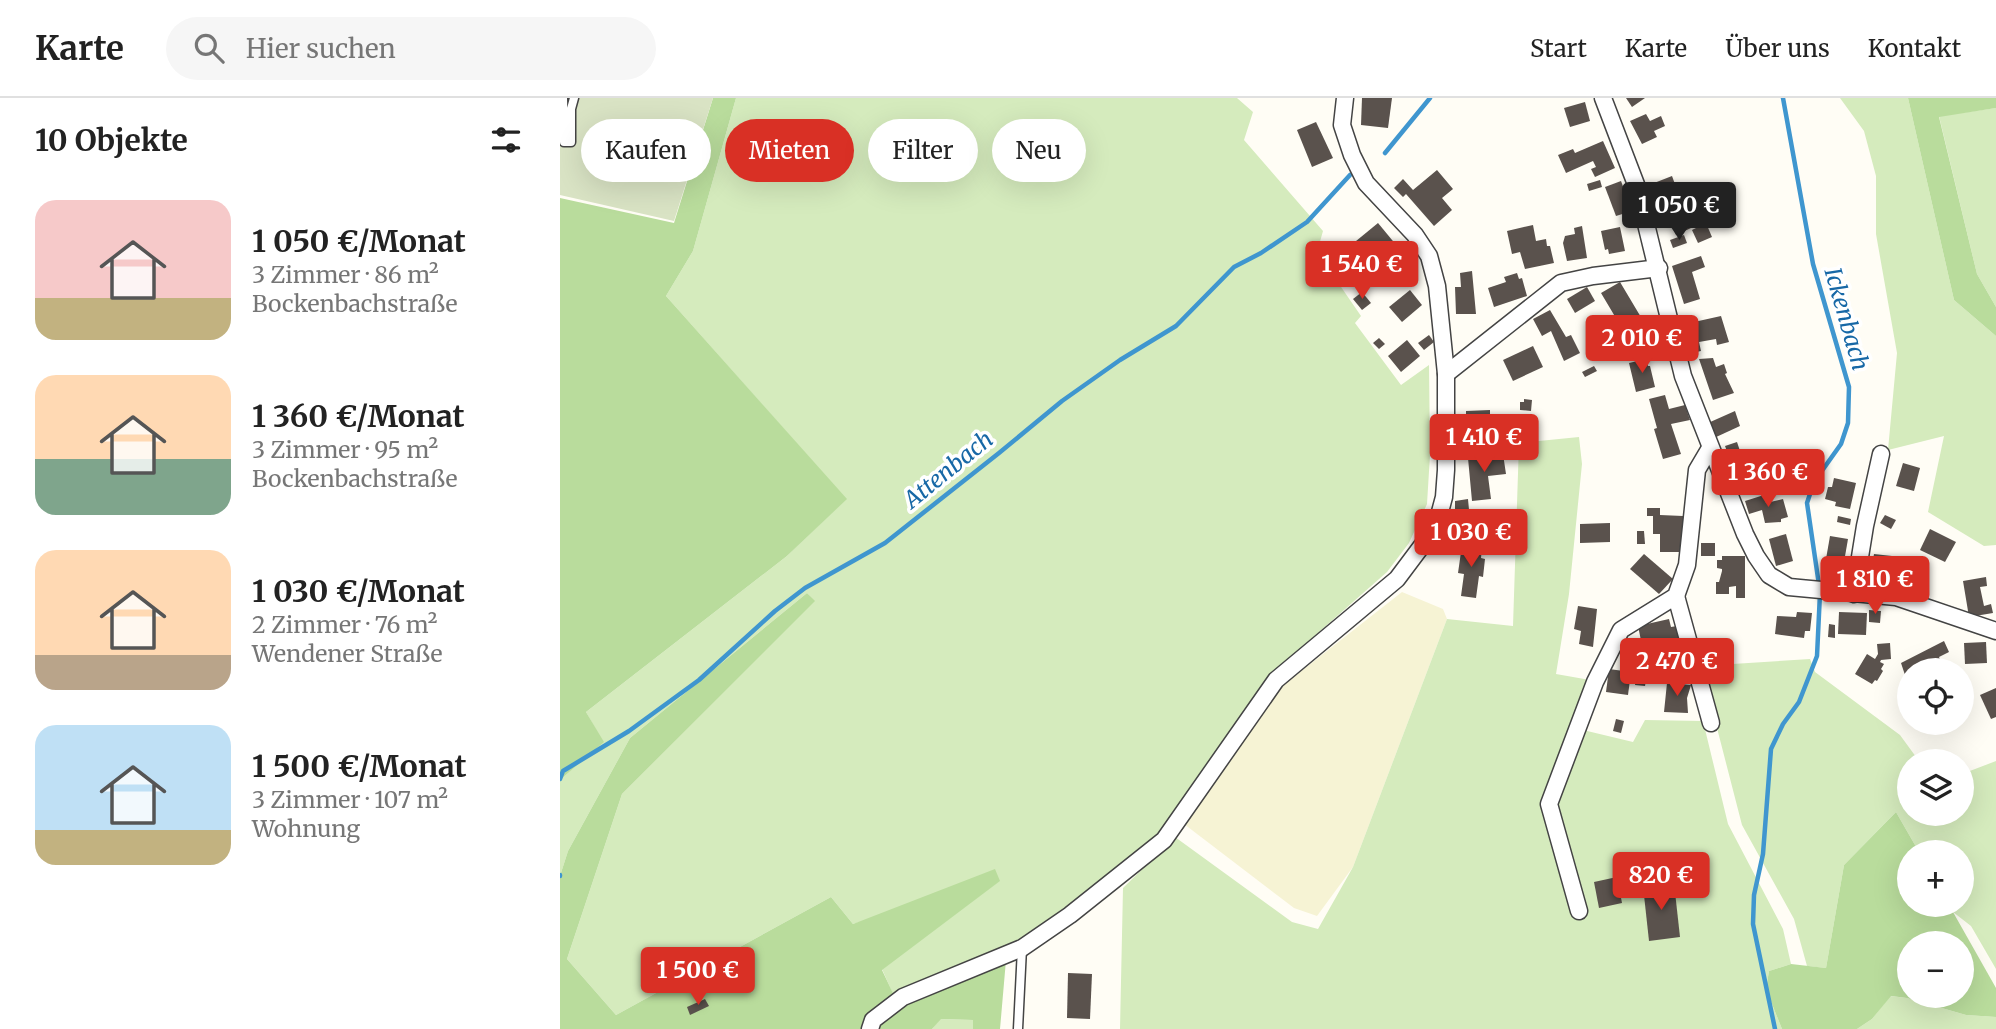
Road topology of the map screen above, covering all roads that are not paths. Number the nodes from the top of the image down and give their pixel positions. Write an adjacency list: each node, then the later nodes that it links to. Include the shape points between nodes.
1 (563, 98): 2 (lane, via 565,142 572,142)
2 (574, 98)
3 (1345, 98): 6 (street, via 1342,125 1366,183 1429,256 1437,286)
4 (1603, 98): 5 (street, via 1637,187)
5 (1659, 268): 6 (street, via 1561,283); 7 (street, via 1683,376)
6 (1446, 374): 14 (street, via 1444,498 1436,527 1420,550 1397,579 1276,680 1164,840)
7 (1710, 448): 9 (street, via 1751,545 1769,575 1789,587); 10 (street, via 1697,470 1687,565)
8 (1881, 454): 9 (street)
9 (1854, 594): 11 (street, via 1896,597)
10 (1676, 596): 12 (street); 13 (street, via 1620,630 1595,682 1549,804)
11 (1996, 631)
12 (1712, 723)
13 (1579, 911)
14 (1022, 948): 15 (street, via 902,997 873,1020); 16 (lane)
15 (870, 1029)
16 (1018, 1029)

